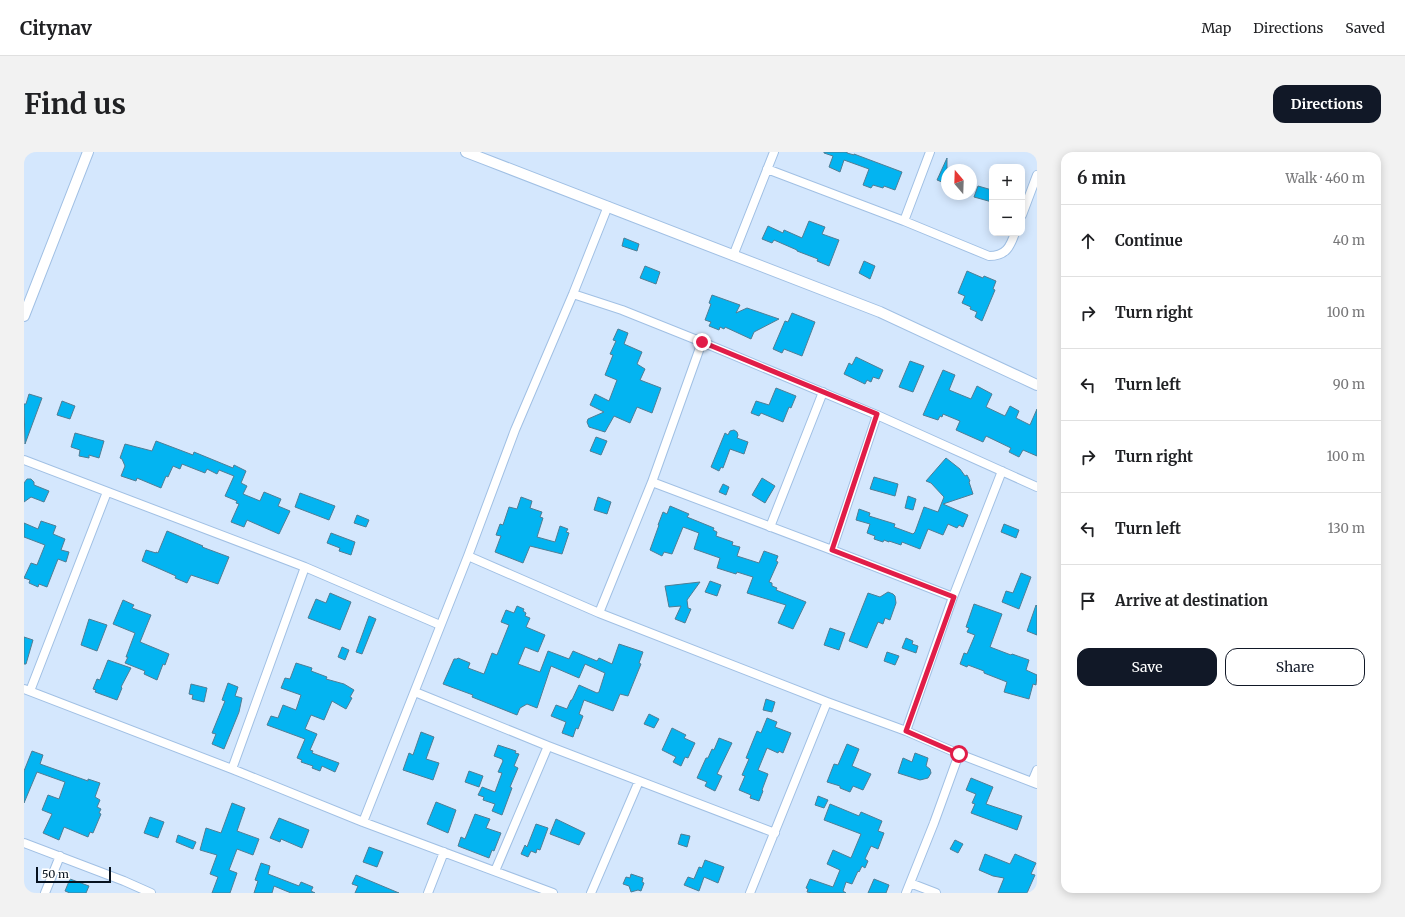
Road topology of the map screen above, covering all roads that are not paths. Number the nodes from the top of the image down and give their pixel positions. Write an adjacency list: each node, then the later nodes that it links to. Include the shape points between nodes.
1 (88, 152): 13 (street)
2 (466, 152): 7 (street)
3 (774, 152): 5 (street)
4 (930, 152): 9 (street)
5 (767, 169): 9 (street); 11 (street)
6 (1037, 175): 8 (street)
7 (608, 206): 11 (street); 12 (street)
8 (1025, 207)
9 (904, 221): 10 (street, via 989,256 1007,250)
10 (1014, 236)
11 (733, 256): 15 (street, via 880,312)
12 (573, 294): 14 (street, via 622,310); 25 (street, via 515,430)
13 (24, 316)
14 (702, 342): 16 (street); 20 (street)
15 (1037, 385)
16 (823, 392): 17 (street); 23 (street)
17 (877, 414): 19 (street); 24 (street)
18 (24, 460): 22 (street)
19 (1002, 471): 21 (street); 27 (street)
20 (652, 482): 23 (street); 28 (street)
21 (1037, 487)
22 (107, 492): 26 (street); 30 (street)
23 (770, 527): 24 (street)
24 (832, 550): 27 (street)
25 (468, 556): 28 (street); 29 (street)
26 (305, 568): 29 (street); 36 (street)
27 (954, 597): 33 (street)
28 (599, 613): 32 (street)
29 (440, 625): 31 (street)
30 (27, 690): 36 (street)
31 (415, 692): 34 (street); 40 (street)
32 (827, 702): 33 (street); 41 (street)
33 (906, 731): 35 (street)
34 (548, 746): 38 (street); 45 (street)
35 (959, 754): 39 (street); 46 (street)
36 (232, 769): 40 (street)
37 (1037, 770): 39 (street)
38 (639, 781): 41 (street); 51 (street)
39 (1035, 783)
40 (363, 822): 43 (street)
41 (775, 833): 52 (street)
42 (24, 843): 44 (street)
43 (444, 852): 45 (street); 49 (street)
44 (60, 856): 47 (street); 48 (street)
45 (495, 871): 50 (street)
46 (910, 883): 53 (street); 54 (street)
47 (45, 893)
48 (151, 893)
49 (428, 893)
50 (553, 893)
51 (591, 893)
52 (750, 893)
53 (906, 893)
54 (936, 893)

